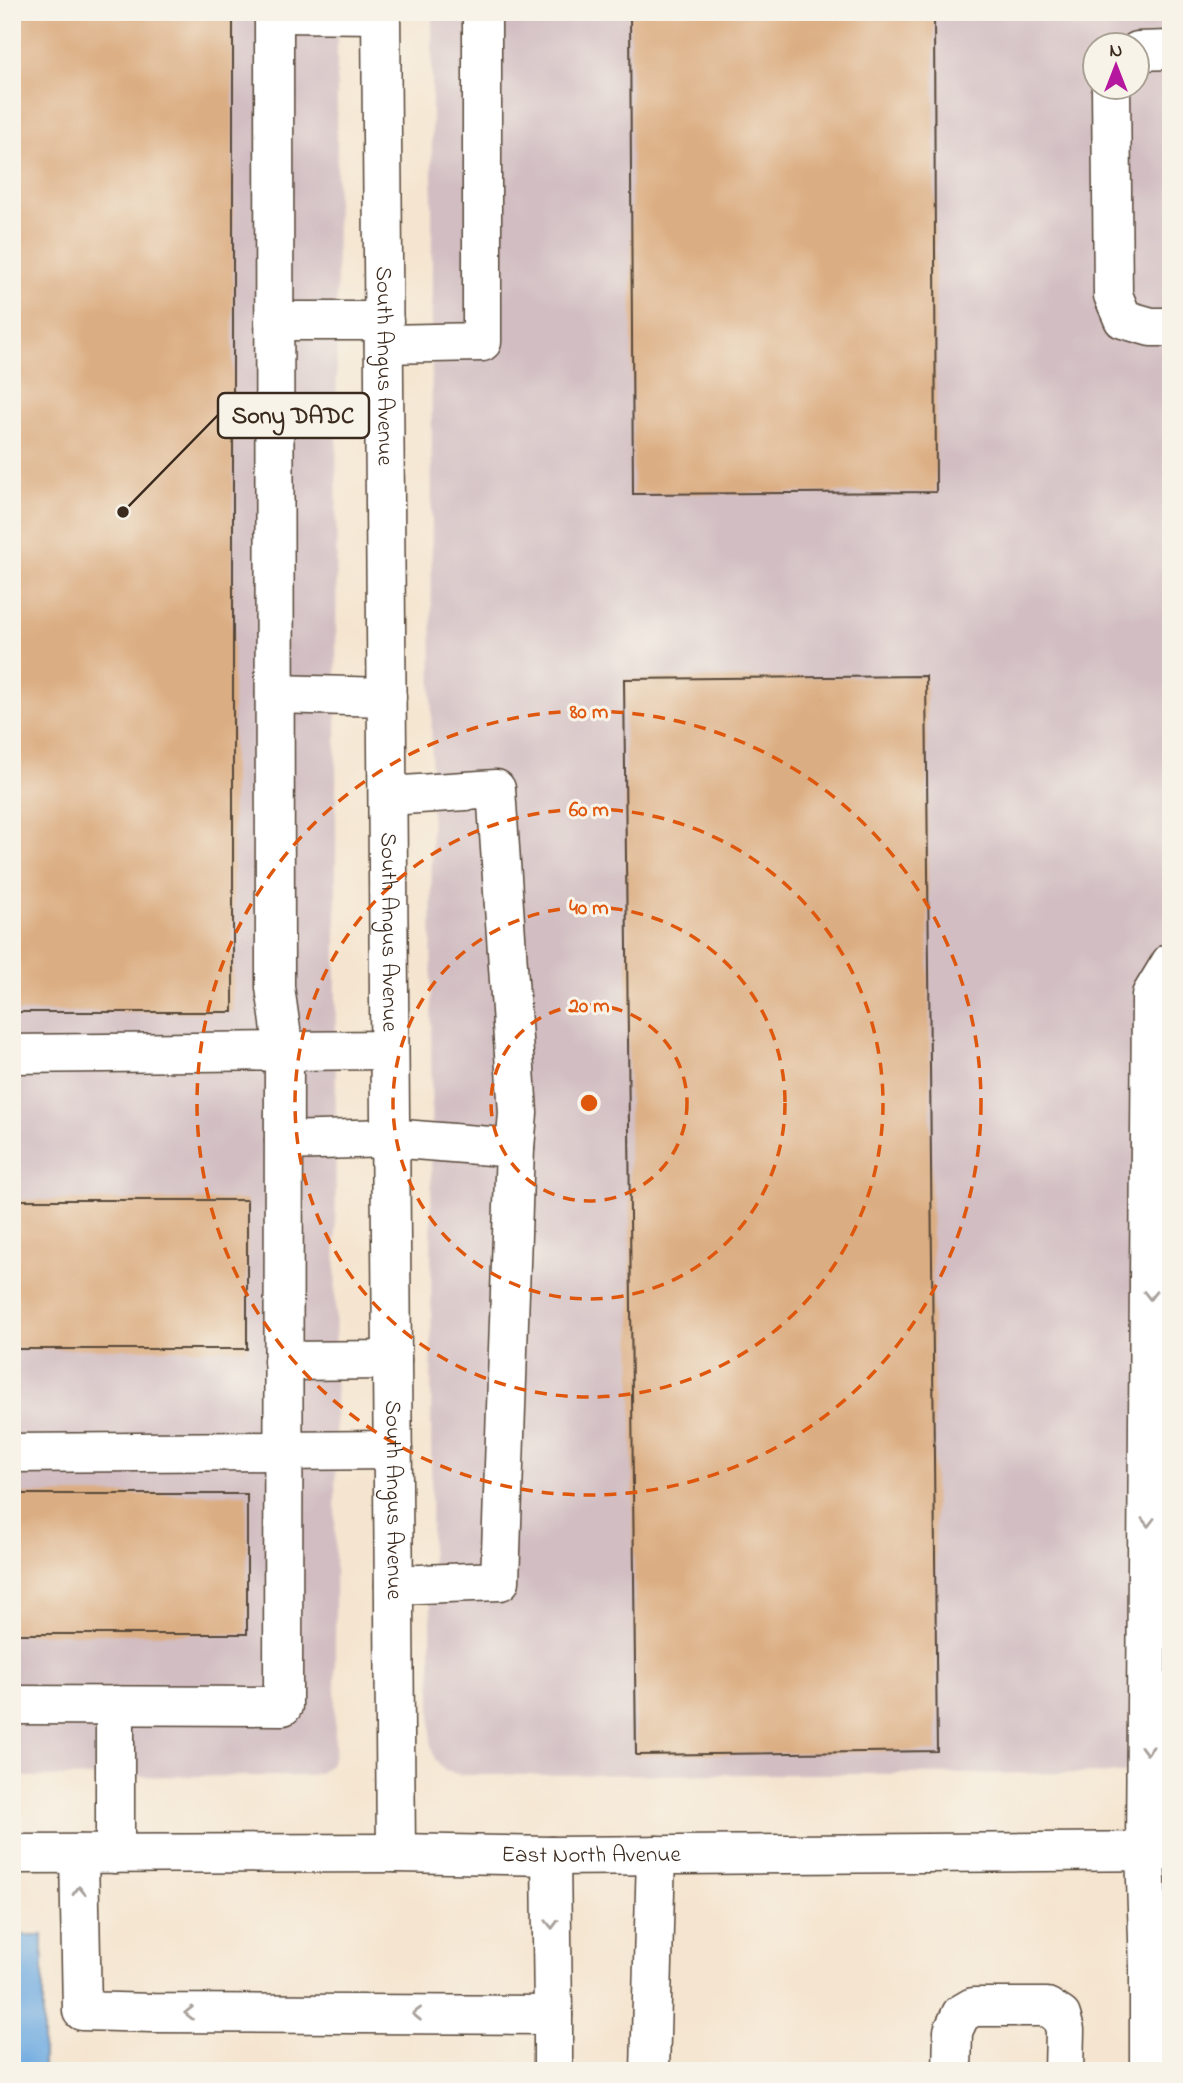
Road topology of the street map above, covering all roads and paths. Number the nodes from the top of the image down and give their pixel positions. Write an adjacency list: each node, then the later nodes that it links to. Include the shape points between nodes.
1 (274, 12): 3 (street); 7 (street)
2 (482, 12): 9 (street, via 482,342)
3 (382, 13): 9 (street, South Angus Avenue)
4 (1171, 50): 5 (street)
5 (1152, 51)
6 (1111, 102): 8 (street, via 1113,295 1123,319)
7 (274, 321): 9 (street); 10 (street)
8 (1171, 327)
9 (384, 333): 11 (street, South Angus Avenue)
10 (275, 694): 11 (street); 15 (street, via 275,987)
11 (387, 697): 12 (street, South Angus Avenue)
12 (388, 796): 14 (street, South Angus Avenue); 19 (street, via 496,789 518,1113)
13 (1171, 962): 25 (street, one-way to 25, via 1152,995)
14 (389, 1050): 15 (street); 17 (street, South Angus Avenue)
15 (284, 1051): 16 (street); 18 (street)
16 (12, 1054)
17 (390, 1138): 18 (street); 19 (street); 20 (street, South Angus Avenue)
18 (284, 1141): 21 (street)
19 (515, 1148): 26 (street, via 500,1581)
20 (392, 1360): 21 (street); 22 (street, South Angus Avenue)
21 (283, 1361): 23 (street)
22 (393, 1450): 23 (street); 26 (street, South Angus Avenue)
23 (283, 1451): 24 (street); 28 (street, via 282,1706)
24 (12, 1453)
25 (1159, 1574): 29 (street, one-way to 29)
26 (394, 1585): 30 (street, South Angus Avenue)
27 (12, 1705): 28 (street)
28 (115, 1705): 32 (street)
29 (1158, 1851): 33 (street, East North Avenue); 40 (street, via 1149,1968)
30 (396, 1853): 32 (street, East North Avenue); 34 (street, East North Avenue)
31 (12, 1854): 32 (street, East North Avenue)
32 (97, 1854): 35 (street, one-way to 32, via 82,2011)
33 (656, 1855): 34 (street, East North Avenue); 37 (street)
34 (551, 1856): 35 (street, one-way to 35)
35 (553, 2015): 36 (street)
36 (553, 2071)
37 (650, 2071)
38 (952, 2071): 39 (street, via 953,2031 961,2014 973,2007 1047,2007 1061,2016)
39 (1064, 2071)
40 (1149, 2071)

